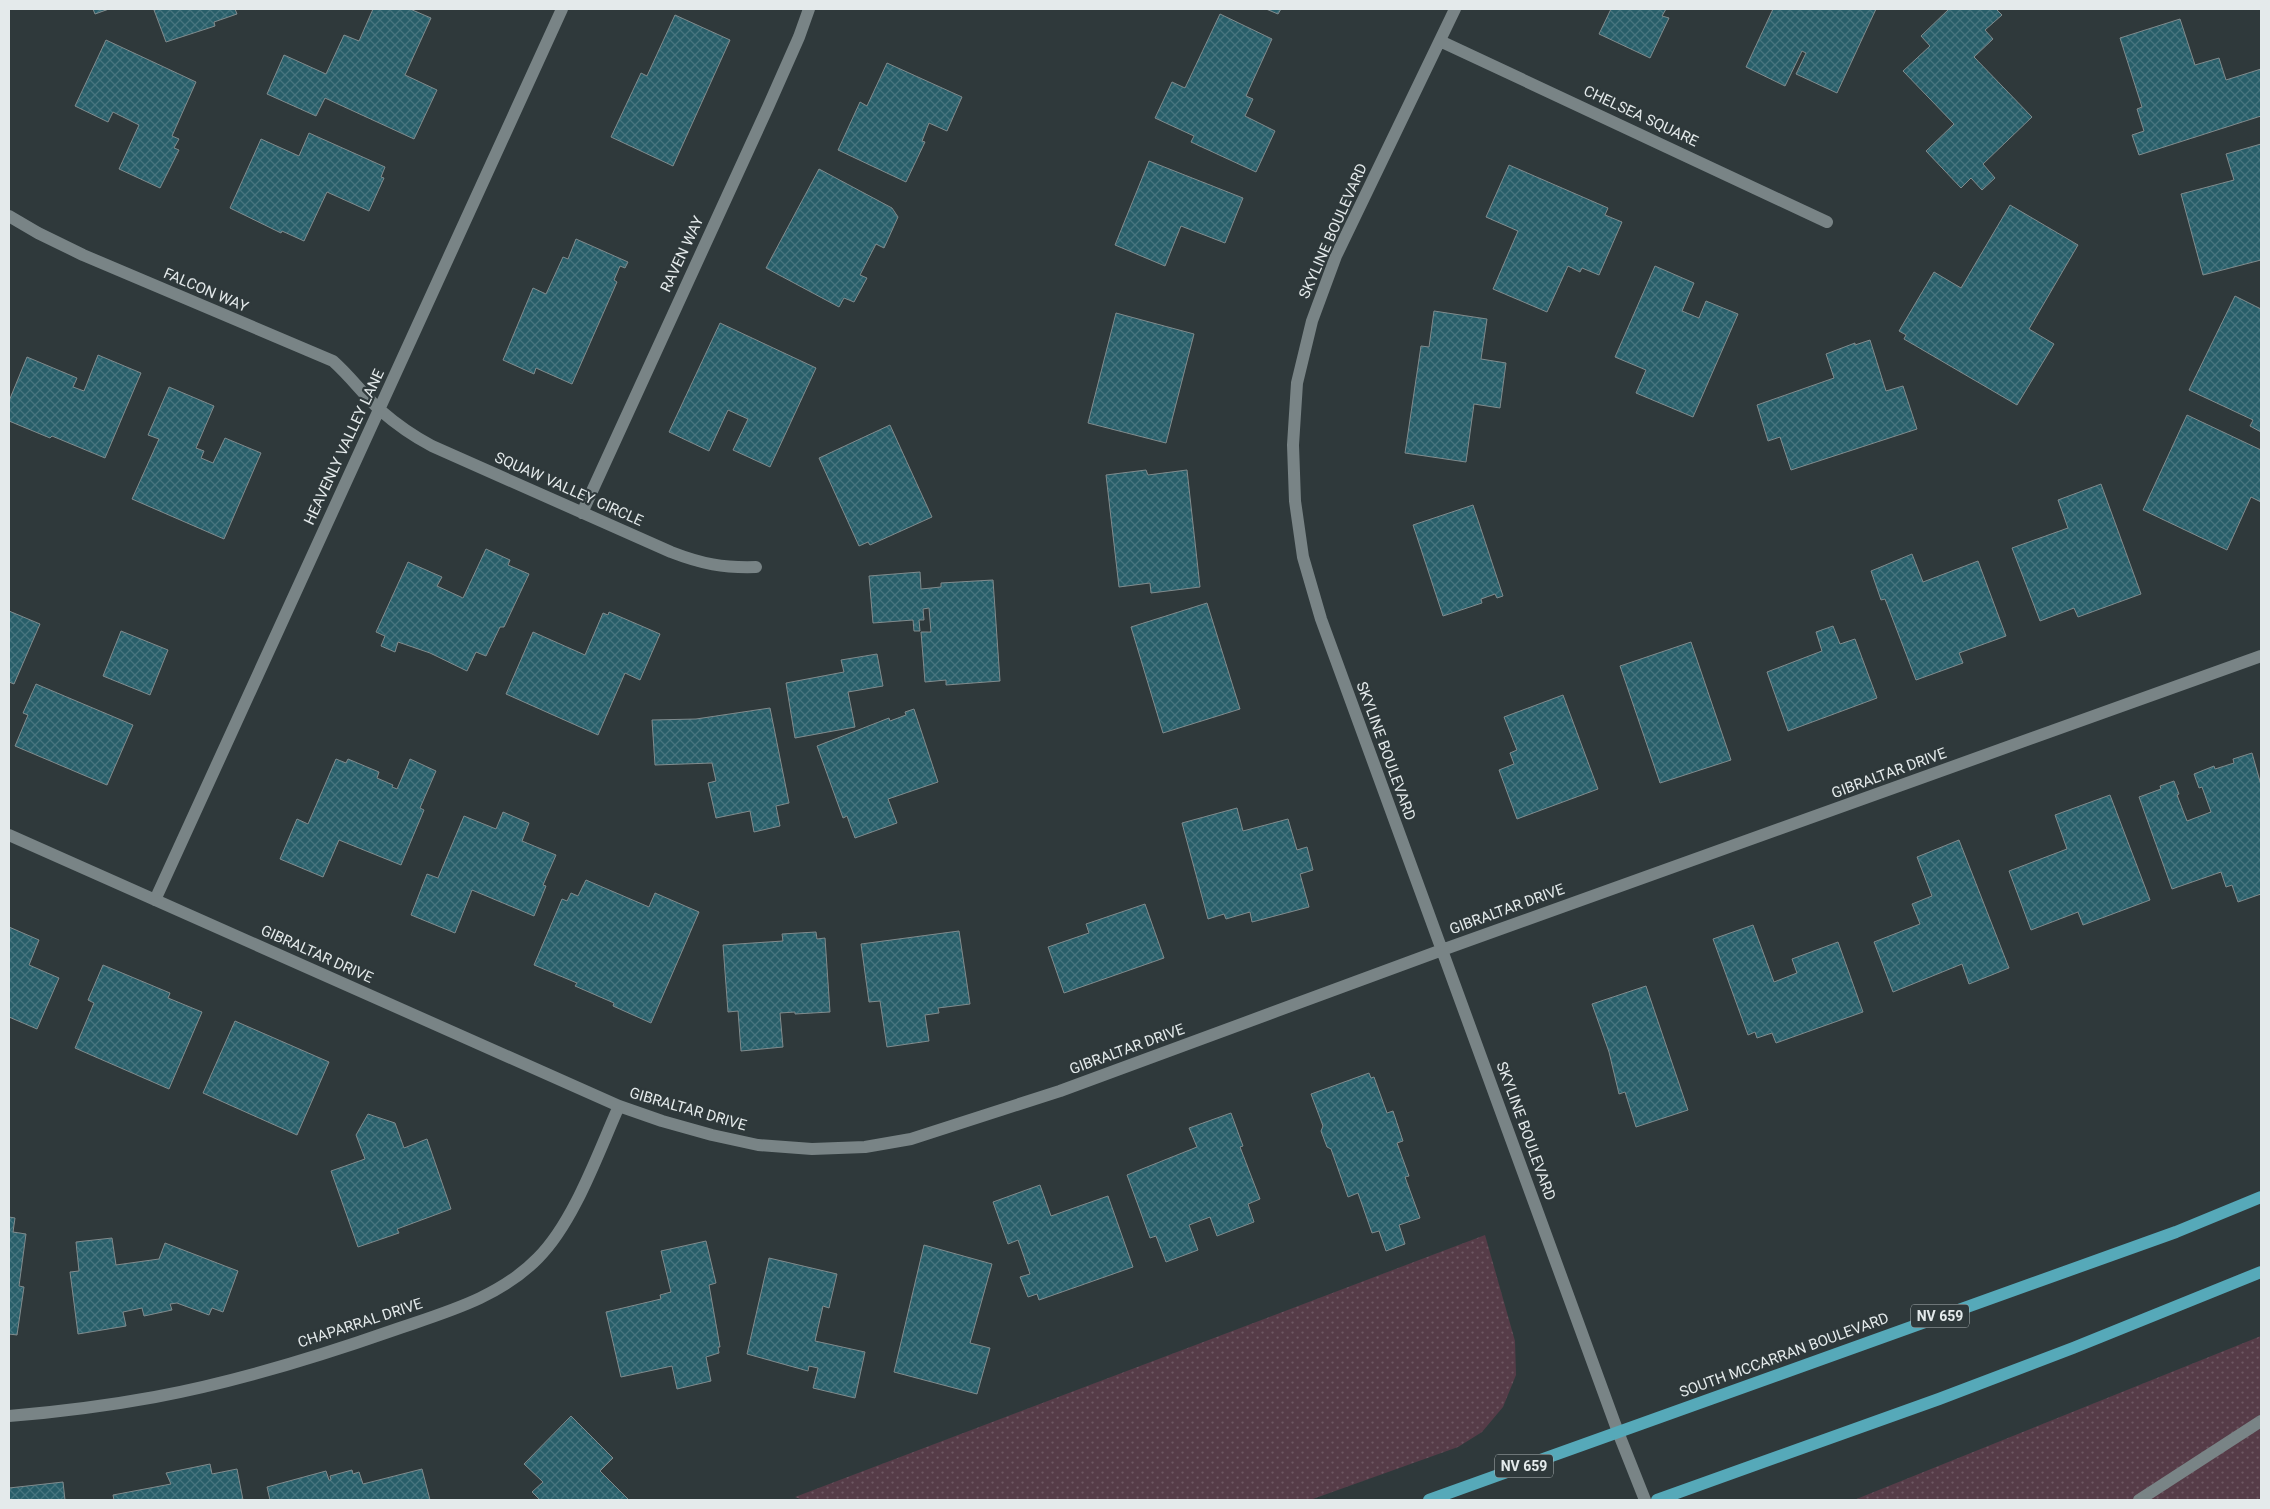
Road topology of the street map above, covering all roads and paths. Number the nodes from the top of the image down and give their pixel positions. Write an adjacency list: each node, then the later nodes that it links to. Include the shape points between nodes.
1 (562, 9): 7 (street, HEAVENLY VALLEY LANE)
2 (808, 9): 8 (street, RAVEN WAY, via 768,107)
3 (1455, 9): 4 (street, SKYLINE BOULEVARD)
4 (1440, 41): 6 (street, CHELSEA SQUARE); 13 (street, SKYLINE BOULEVARD, via 1336,256 1312,321 1297,383 1292,445 1303,557 1321,619)
5 (9, 216): 7 (street, FALCON WAY, via 83,255 333,362)
6 (1828, 222)
7 (379, 409): 8 (street, SQUAW VALLEY CIRCLE, via 413,436); 12 (street, HEAVENLY VALLEY LANE)
8 (582, 513): 9 (street, SQUAW VALLEY CIRCLE, via 701,563 730,568)
9 (756, 567)
10 (2261, 656): 13 (street, GIBRALTAR DRIVE)
11 (9, 835): 12 (street, GIBRALTAR DRIVE)
12 (155, 900): 14 (street, GIBRALTAR DRIVE)
13 (1442, 950): 14 (street, GIBRALTAR DRIVE, via 1060,1091 911,1139 864,1147 812,1149 758,1144 712,1135); 19 (street, SKYLINE BOULEVARD)
14 (619, 1106): 17 (street, CHAPARRAL DRIVE, via 557,1238 506,1285 469,1304 334,1351 194,1388 67,1411)
15 (2261, 1197): 19 (main road, SOUTH MCCARRAN BOULEVARD / NV 659, via 2176,1232)
16 (2261, 1272): 22 (main road, via 1939,1399)
17 (9, 1416)
18 (2261, 1421): 23 (street)
19 (1618, 1432): 20 (main road, SOUTH MCCARRAN BOULEVARD / NV 659); 21 (street, SKYLINE BOULEVARD)
20 (1429, 1500)
21 (1645, 1500)
22 (1657, 1500)
23 (2139, 1500)

